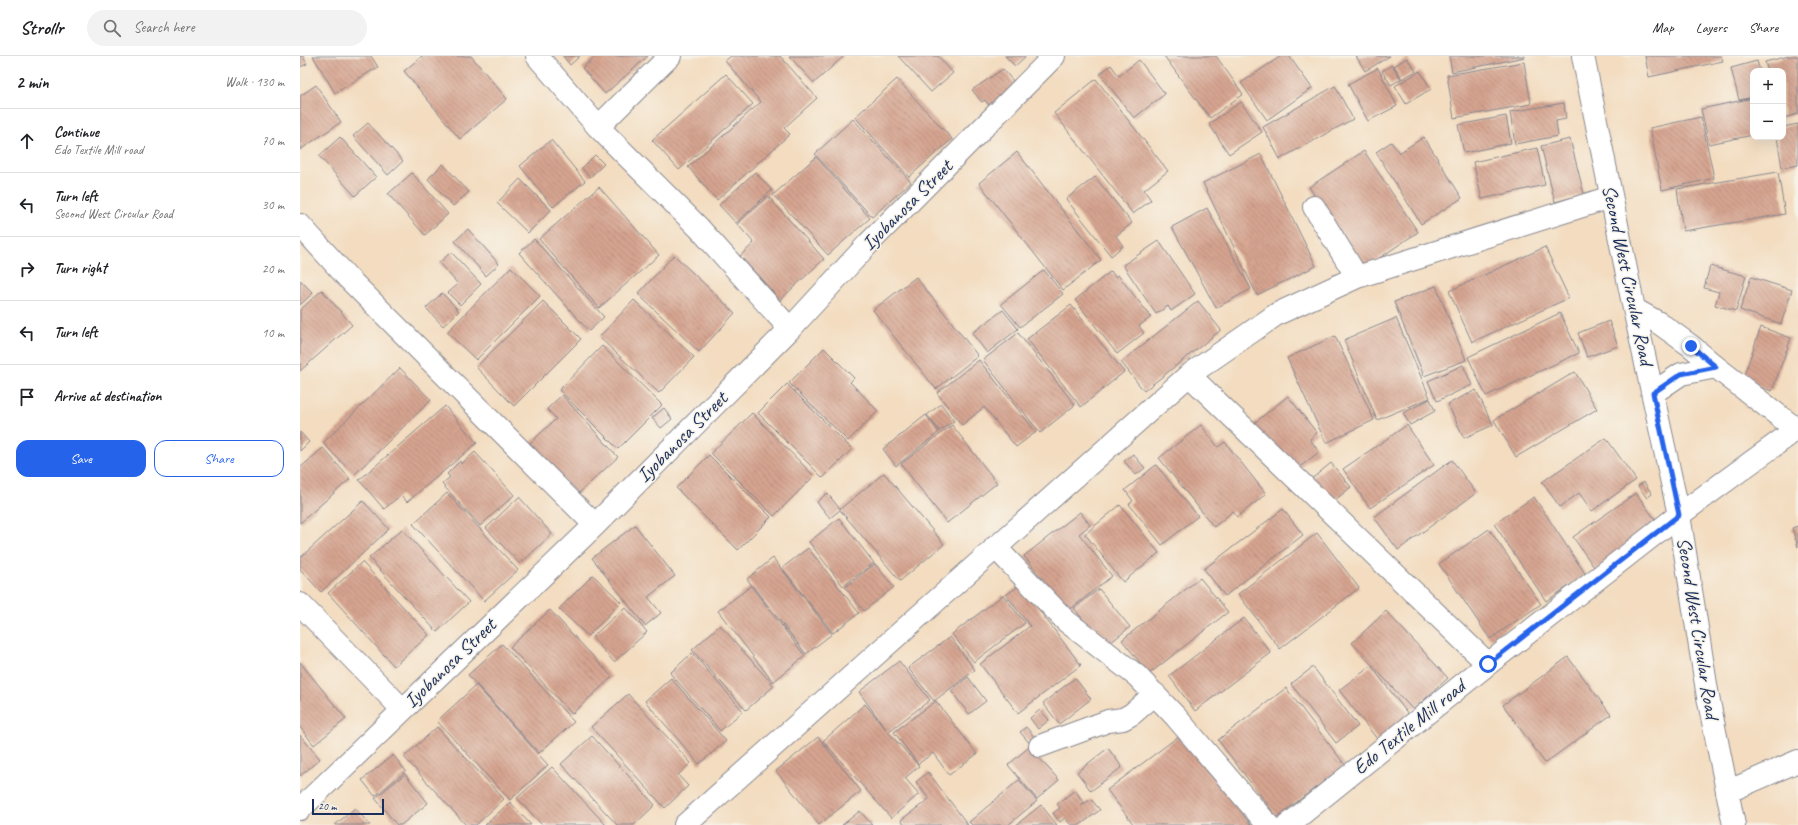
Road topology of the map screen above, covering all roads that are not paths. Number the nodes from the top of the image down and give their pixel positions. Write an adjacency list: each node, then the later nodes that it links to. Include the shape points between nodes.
1 (538, 56): 5 (street)
2 (670, 56): 5 (street)
3 (1054, 56): 11 (street, Iyobanosa Street, via 868,244)
4 (1583, 56): 6 (street, Second West Circular Road)
5 (598, 127): 11 (street, via 698,228)
6 (1611, 197): 9 (street); 10 (street, Second West Circular Road)
7 (1314, 207): 9 (street)
8 (300, 225): 17 (street, via 348,278)
9 (1357, 277): 13 (street, via 1277,314)
10 (1634, 309): 12 (street, via 1659,323); 14 (street, Second West Circular Road)
11 (790, 329): 17 (street, Iyobanosa Street)
12 (1716, 367): 14 (street, via 1681,374); 15 (street)
13 (1188, 375): 18 (street); 20 (street)
14 (1653, 393): 16 (street, Second West Circular Road)
15 (1797, 428): 16 (street, Edo Textile Mill road)
16 (1679, 515): 20 (street, Edo Textile Mill road); 25 (street, Second West Circular Road, via 1708,697)
17 (594, 525): 22 (street, Iyobanosa Street)
18 (995, 547): 21 (street, via 1066,620 1137,676); 27 (street)
19 (300, 604): 22 (street)
20 (1488, 664): 29 (street, Edo Textile Mill road)
21 (1155, 694): 23 (street, via 1123,719 1108,721); 28 (street)
22 (402, 709): 26 (street, Iyobanosa Street)
23 (1040, 746)
24 (1798, 761): 25 (street)
25 (1727, 792): 30 (street, Second West Circular Road)
26 (300, 809)
27 (685, 825)
28 (1268, 825)
29 (1288, 825)
30 (1734, 825)

